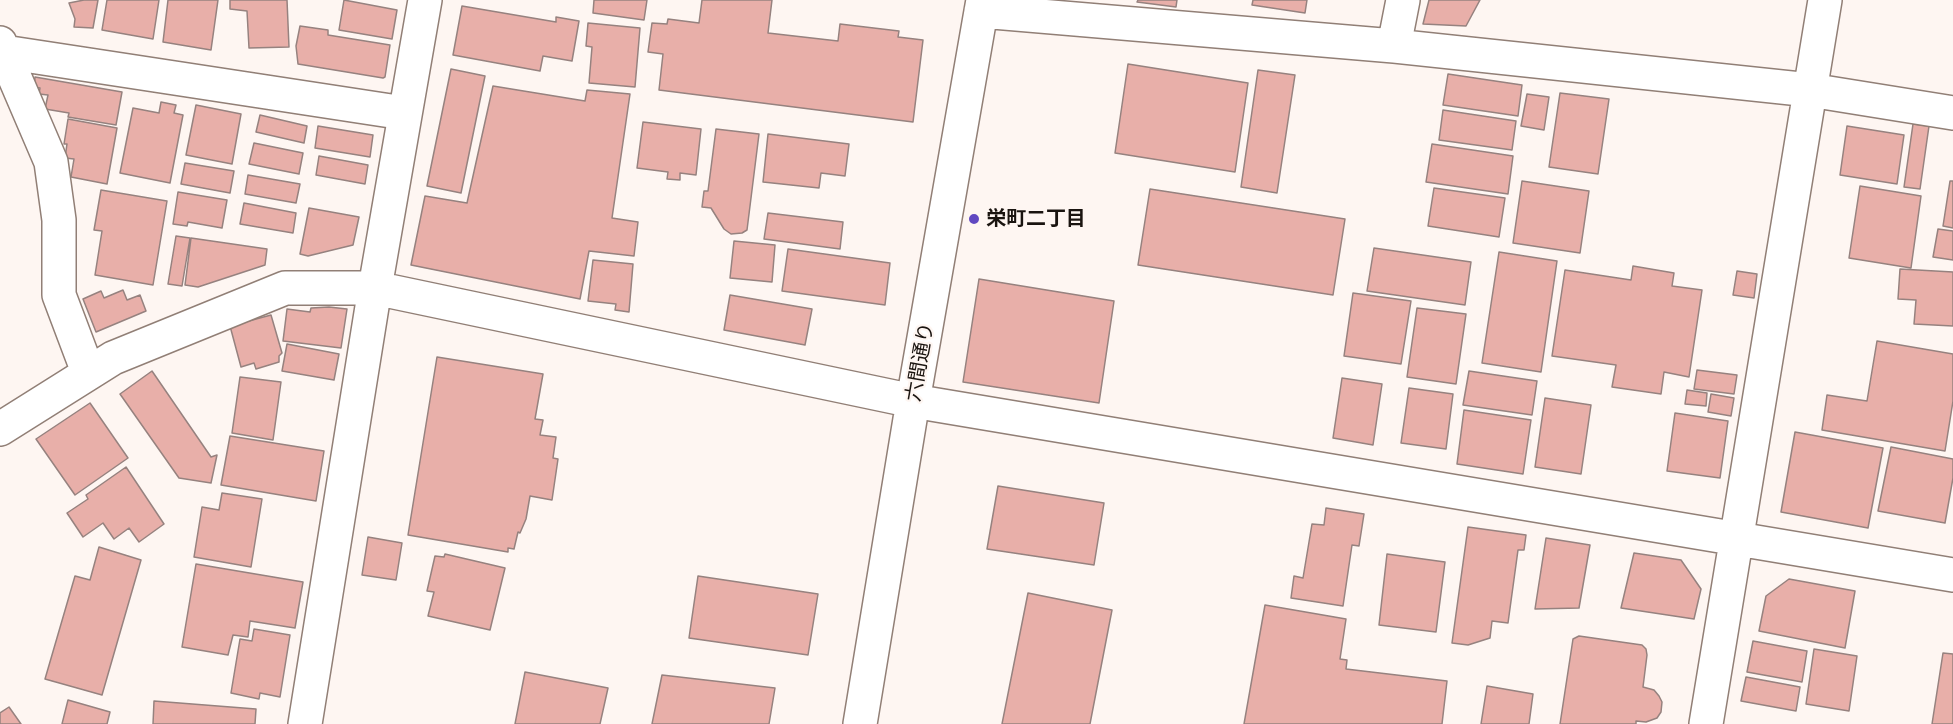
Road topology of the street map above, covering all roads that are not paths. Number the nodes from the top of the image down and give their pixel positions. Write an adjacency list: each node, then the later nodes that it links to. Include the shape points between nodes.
1 (425, 0): 9 (street)
2 (1403, 0): 5 (street)
3 (1826, 0): 7 (street)
4 (982, 6): 5 (street); 12 (street, 六間通り)
5 (1394, 46): 7 (street)
6 (2, 47): 9 (street); 11 (street, via 51,162 59,220 59,295)
7 (1810, 90): 8 (street); 14 (street)
8 (1953, 113)
9 (405, 114): 10 (street)
10 (375, 288): 11 (street, via 285,288 113,358); 12 (street); 16 (street)
11 (88, 372): 13 (street)
12 (913, 401): 14 (street); 17 (street, 六間通り)
13 (0, 429)
14 (1737, 539): 15 (street); 18 (street)
15 (1953, 575)
16 (305, 724)
17 (860, 724)
18 (1706, 724)

